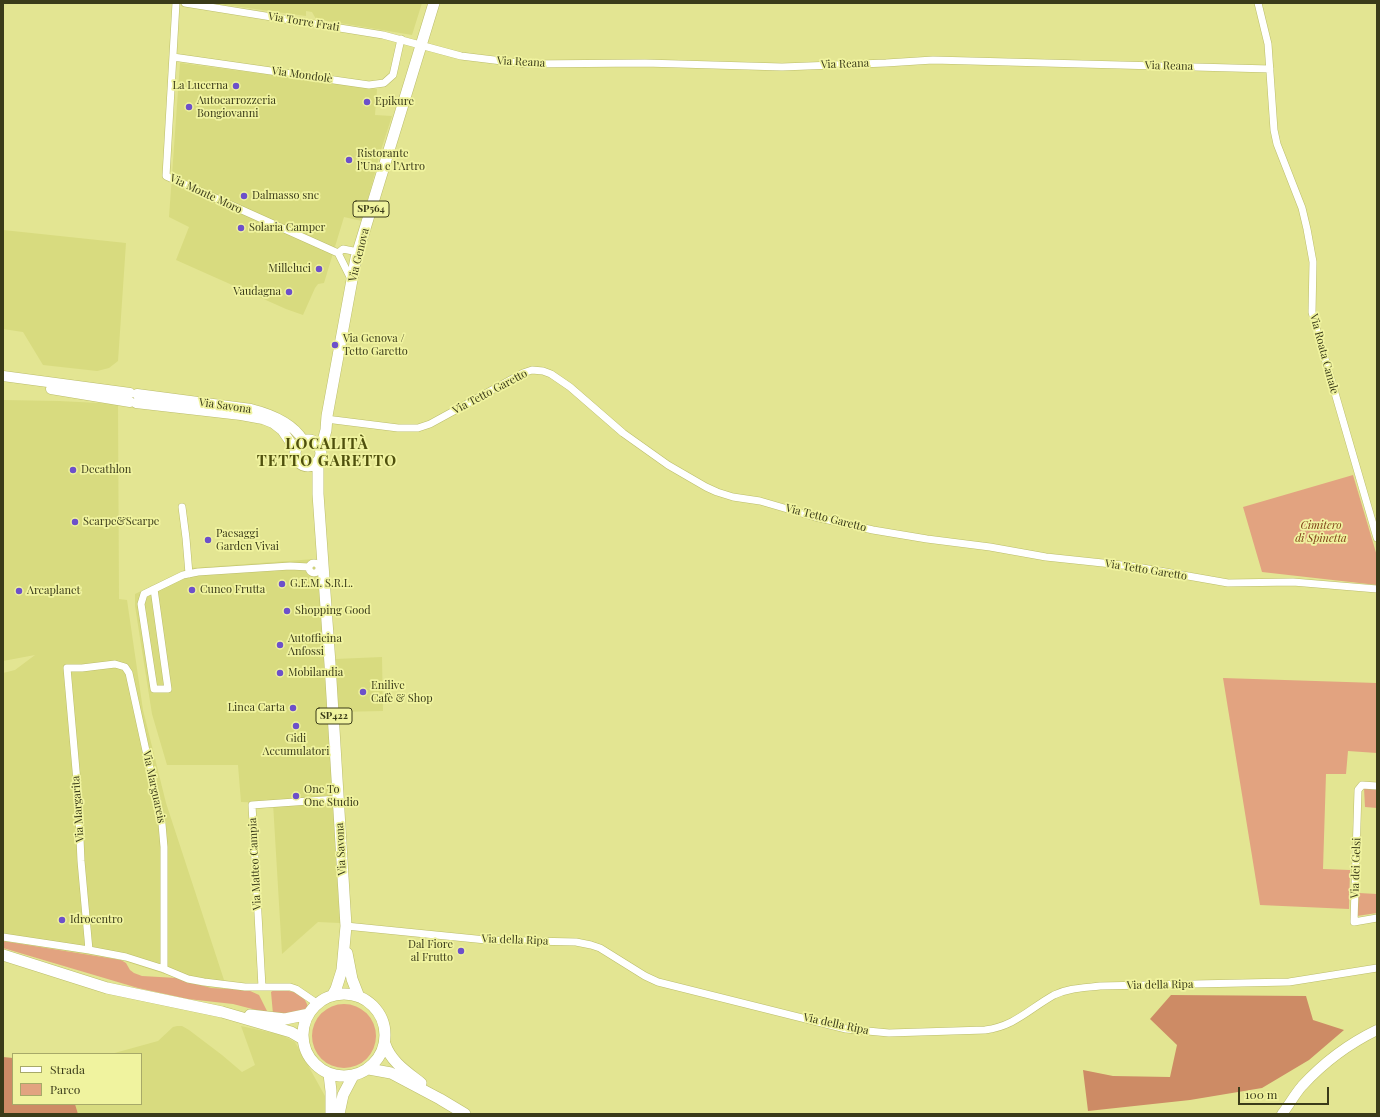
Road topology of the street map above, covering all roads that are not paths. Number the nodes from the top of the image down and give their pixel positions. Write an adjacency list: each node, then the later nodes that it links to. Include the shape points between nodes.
1 (176, 3): 7 (street, Via Monte Moro)
2 (185, 3): 5 (street, Via Torre Frati)
3 (434, 3): 6 (main road, Via Genova / SP564)
4 (1258, 3): 8 (street, Via Roata Canale, via 1268,44)
5 (400, 39): 6 (street, Via Torre Frati); 7 (street, Via Mondolè, via 393,75 384,83 369,85)
6 (421, 44): 8 (street, Via Reana, via 461,56 527,64 645,63 782,67 933,60); 10 (main road, Via Genova / SP564)
7 (173, 57): 9 (street, Via Monte Moro, via 166,176)
8 (1270, 69): 24 (street, Via Roata Canale, via 1277,144 1302,208 1313,262 1311,293 1314,318)
9 (338, 253): 10 (street, Via Monte Moro, via 343,249); 11 (street)
10 (357, 255): 11 (street); 12 (main road, Via Genova / SP564)
11 (342, 260): 12 (street)
12 (352, 281): 16 (main road, Via Genova / SP564)
13 (3, 376): 15 (street, Via Savona / SP422)
14 (3, 383): 15 (street, Via Savona / SP422)
15 (133, 398): 17 (street, Via Savona / SP422, via 251,409 287,424); 18 (street, Via Savona / SP422, via 263,419 282,430)
16 (326, 419): 17 (main road, Via Genova / SP564, via 321,429); 19 (main road, Via Genova / SP564); 28 (street, Via Tetto Garetto, via 418,428 430,424 523,373 532,370 543,371 570,387 623,433 668,465 717,492 873,530 1046,557 1131,566 1228,583 1294,582)
17 (307, 440): 18 (main road); 19 (main road, SP422, via 317,443)
18 (295, 449): 21 (main road, SP422, via 295,458 301,465)
19 (321, 449): 20 (main road, SP422)
20 (318, 463): 21 (main road); 22 (main road, Via Savona / SP422)
21 (306, 466): 22 (main road, Via Savona / SP422)
22 (318, 494): 25 (main road, Via Savona / SP422)
23 (182, 508): 26 (street)
24 (1377, 538)
25 (322, 568): 26 (street, via 314,562 309,567 290,566); 31 (main road, Via Savona / SP422)
26 (189, 574): 27 (street)
27 (154, 589): 27 (street, via 144,594 142,612 154,689 168,689)
28 (1377, 590)
29 (67, 668): 36 (street, Via Margarita); 39 (street, Via Marguareis, via 115,664 125,668 129,673 162,824)
30 (1377, 786): 32 (street, Via dei Gelsi, via 1362,785 1358,790 1354,922)
31 (338, 799): 33 (main road, Via Savona / SP422); 40 (street, Via Matteo Campia, via 252,805)
32 (1377, 918)
33 (346, 926): 35 (main road, Via Savona / SP422); 38 (street, Via della Ripa, via 486,940 576,942 591,945 658,982 846,1028 874,1032 998,1028 1055,995 1077,988 1289,982)
34 (3, 937): 36 (street)
35 (345, 938): 41 (main road, Via Savona / SP422, via 342,970); 42 (main road, Via Savona / SP422, via 352,978)
36 (89, 950): 39 (street, via 126,957)
37 (3, 955): 45 (main road, via 107,988)
38 (1377, 968)
39 (164, 969): 40 (street, via 188,979)
40 (262, 987): 43 (street, via 290,987)
41 (332, 996): 42 (main road, via 350,994); 43 (main road)
42 (359, 997): 48 (main road, via 379,1013 385,1028)
43 (318, 1004): 44 (main road)
44 (309, 1014): 45 (main road); 47 (main road, via 304,1026)
45 (259, 1020): 47 (main road)
46 (1377, 1030): 56 (street, via 1337,1053 1319,1068 1301,1087)
47 (303, 1039): 50 (main road, via 311,1060)
48 (385, 1044): 49 (main road, via 382,1054); 52 (main road, via 389,1054 401,1067)
49 (369, 1069): 51 (main road); 52 (main road, via 391,1073)
50 (329, 1074): 51 (main road); 53 (main road)
51 (353, 1076): 54 (main road, via 342,1095)
52 (440, 1099): 55 (main road)
53 (331, 1114)
54 (339, 1114)
55 (465, 1114)
56 (1282, 1114)

